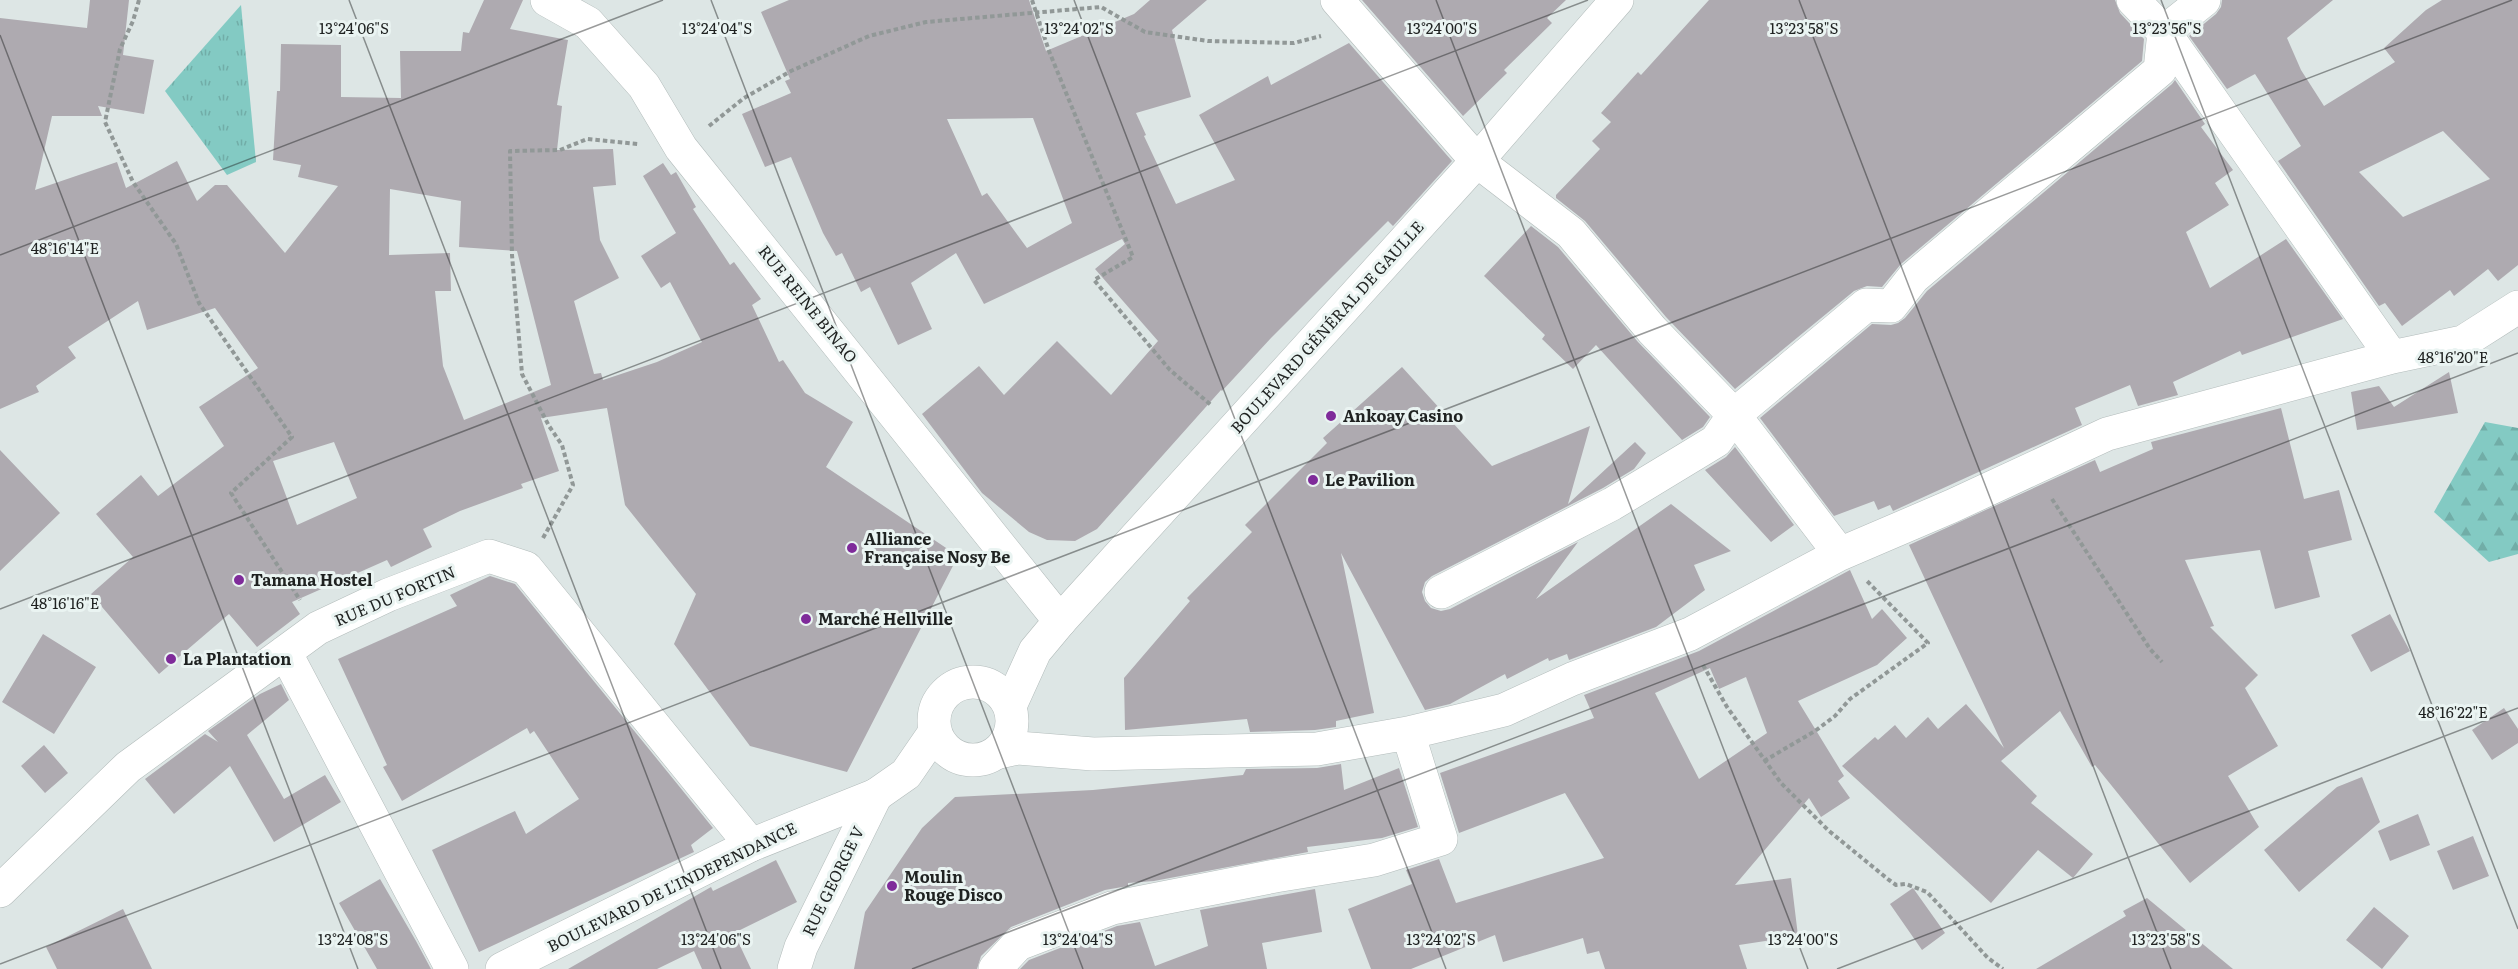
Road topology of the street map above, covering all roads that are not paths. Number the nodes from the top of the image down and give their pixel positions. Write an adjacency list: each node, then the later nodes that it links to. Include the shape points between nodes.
1 (547, 0): 13 (street, RUE REINE BINAO, via 588,23 644,86 681,148)
2 (1336, 0): 7 (street)
3 (1617, 0): 7 (street, BOULEVARD GÉNÉRAL DE GAULLE)
4 (2133, 0): 6 (street)
5 (2204, 0): 6 (street)
6 (2164, 32): 9 (street); 10 (street, via 2160,70 1913,278 1891,306 1866,305)
7 (1477, 161): 10 (street, via 1571,233 1652,330); 13 (street, BOULEVARD GÉNÉRAL DE GAULLE)
8 (2518, 307): 9 (street, via 2463,342)
9 (2392, 357): 11 (street, via 2107,434)
10 (1734, 415): 11 (street); 12 (street, via 1716,441 1612,504)
11 (1840, 554): 19 (street, via 1690,634 1504,710)
12 (1441, 592)
13 (1060, 621): 14 (street, BOULEVARD GÉNÉRAL DE GAULLE)
14 (1035, 651): 16 (street, BOULEVARD GÉNÉRAL DE GAULLE); 17 (street, BOULEVARD GÉNÉRAL DE GAULLE)
15 (285, 652): 24 (street, RUE DU FORTIN, via 318,628 388,595 489,556 526,568); 25 (street, RUE DU FORTIN, via 128,767); 26 (street)
16 (983, 683): 17 (street, via 995,688); 18 (street, via 960,684 941,698 936,708)
17 (1010, 706): 20 (street, via 1012,731)
18 (935, 732): 21 (street, via 951,754); 22 (street, BOULEVARD DE L'INDEPENDANCE)
19 (1408, 733): 20 (street, via 1317,748 1093,754 1018,748); 29 (street, via 1442,839 1374,860 1112,908 1018,944)
20 (999, 752): 21 (street, via 975,761)
21 (963, 759): 22 (street, BOULEVARD DE L'INDEPENDANCE)
22 (906, 774): 23 (street, BOULEVARD DE L'INDEPENDANCE)
23 (876, 795): 24 (street, BOULEVARD DE L'INDEPENDANCE); 28 (street, RUE GEORGE V, via 801,946)
24 (751, 845): 27 (street, BOULEVARD DE L'INDEPENDANCE)
25 (0, 891)
26 (452, 969)
27 (502, 969)
28 (794, 969)
29 (995, 969)

